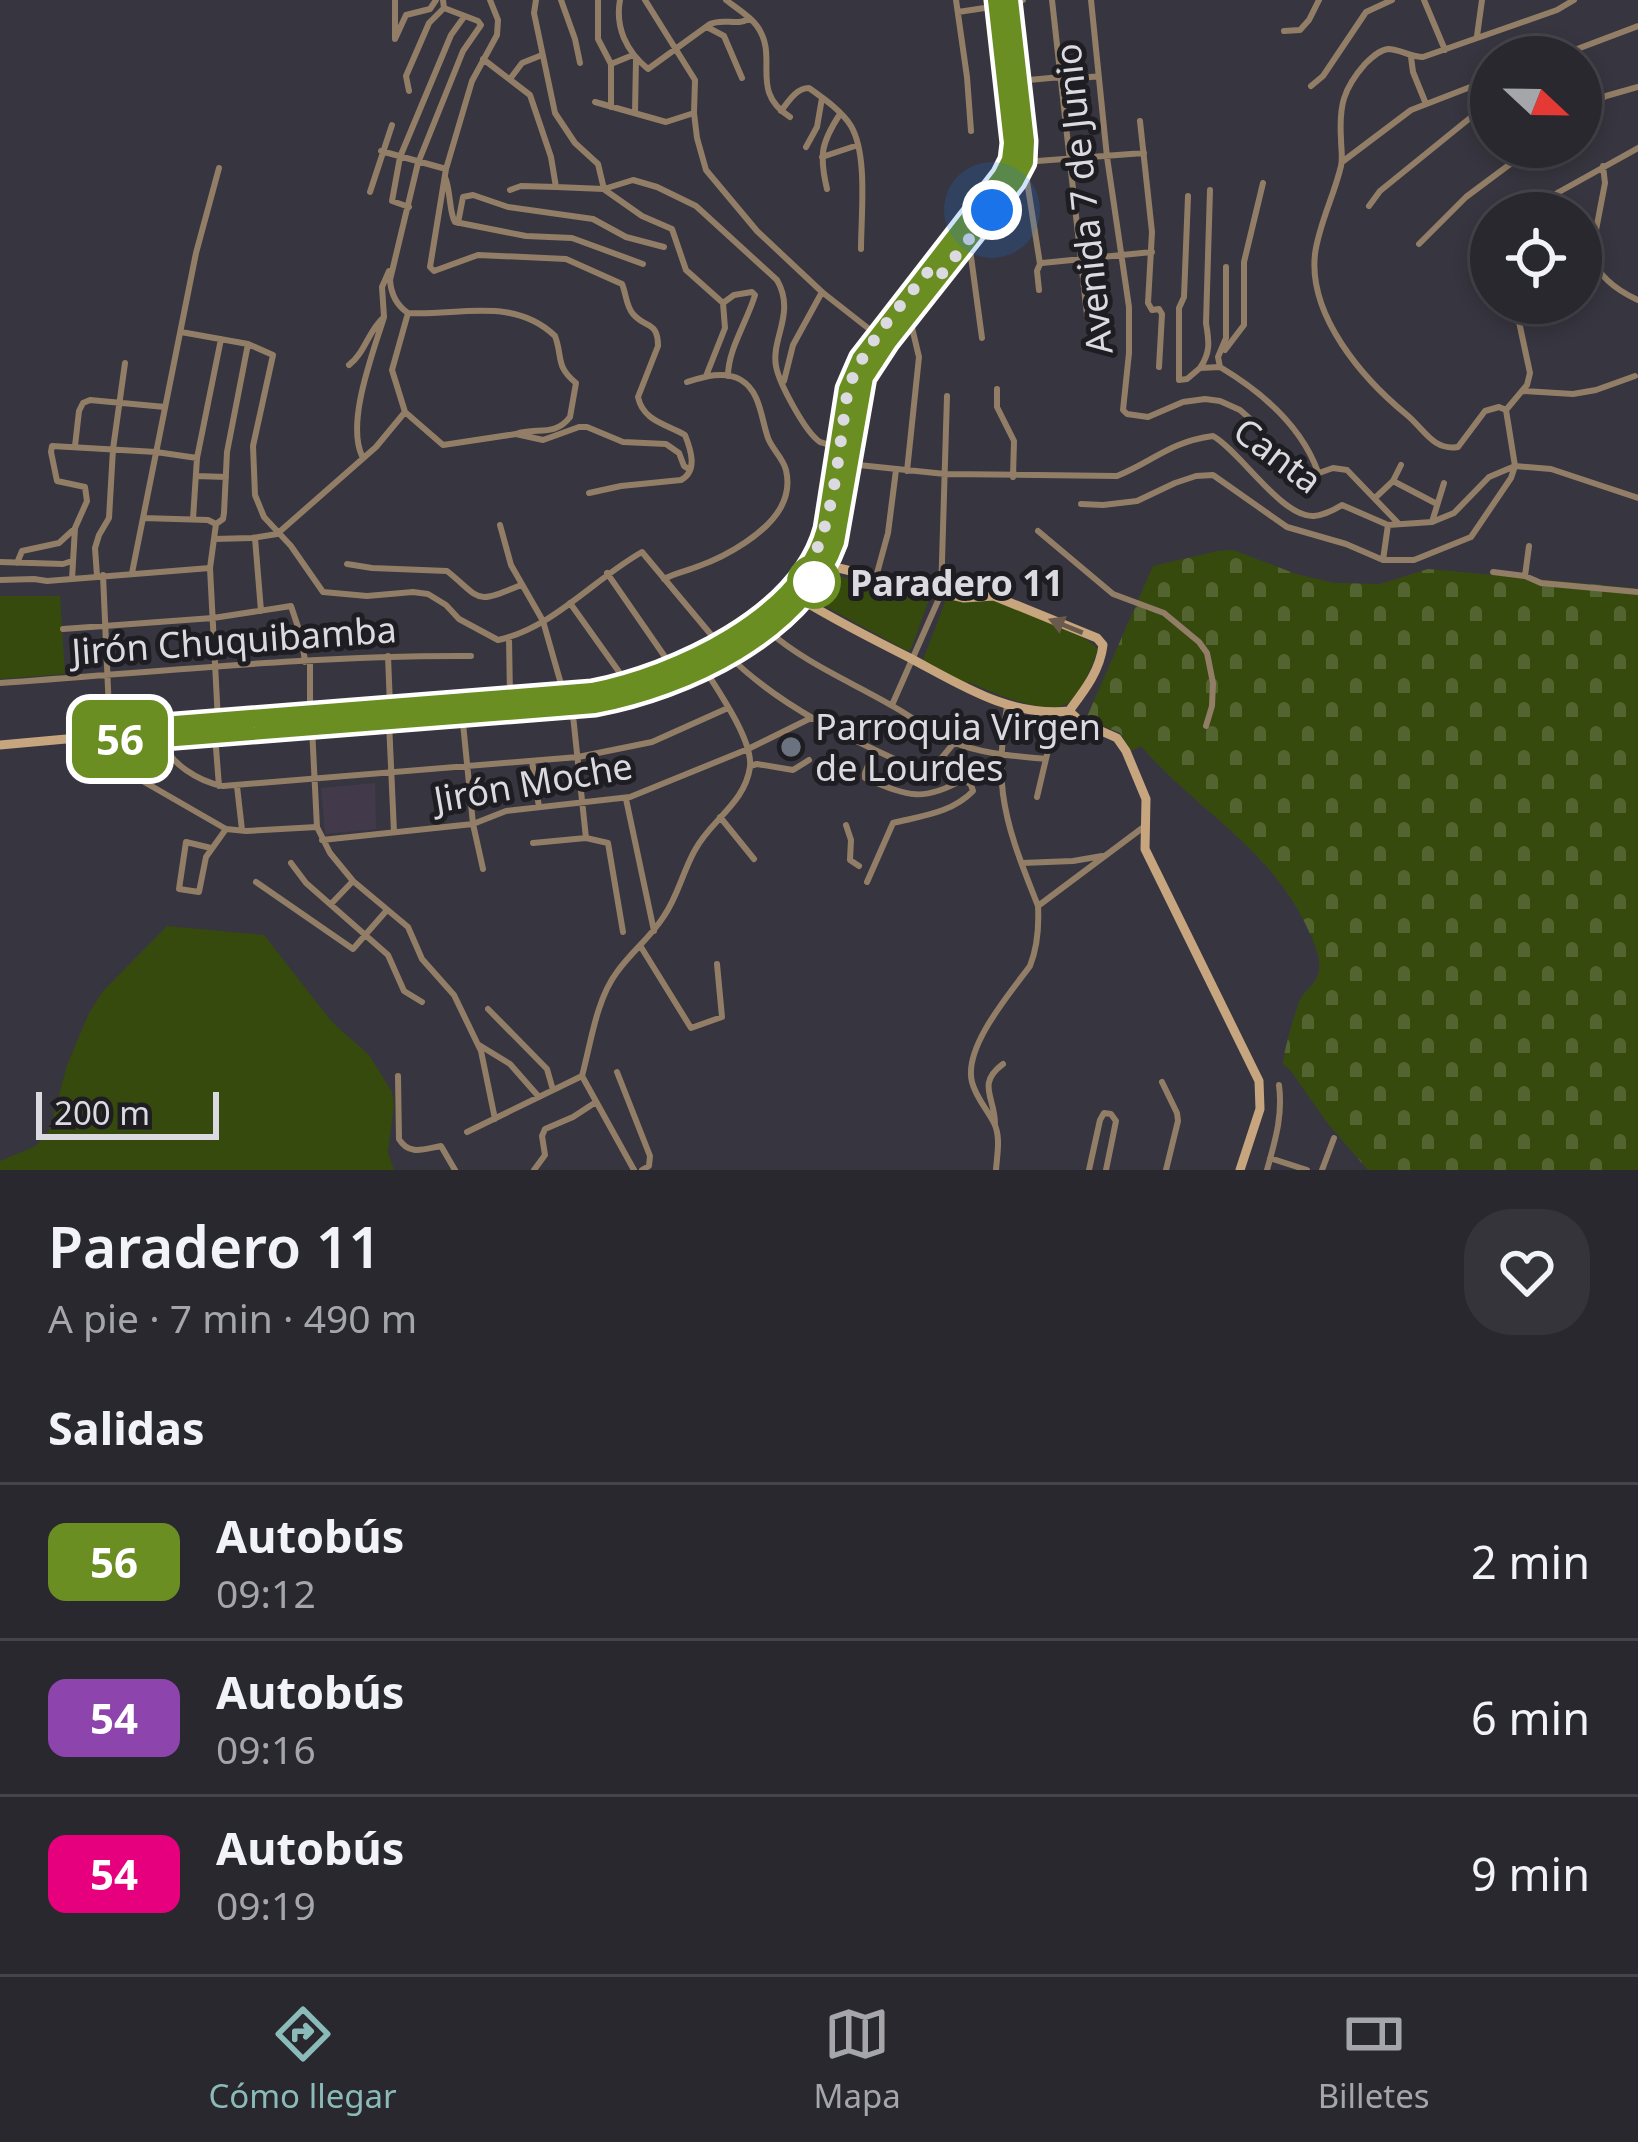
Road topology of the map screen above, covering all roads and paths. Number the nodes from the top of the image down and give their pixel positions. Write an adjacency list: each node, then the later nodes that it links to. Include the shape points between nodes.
1 (395, 0): 19 (street, via 397,39 406,15)
2 (490, 0): 34 (street, via 499,27)
3 (536, 0): 31 (street)
4 (560, 0): 35 (street)
5 (598, 0): 36 (street, via 598,39)
6 (620, 0): 32 (street, via 618,22)
7 (645, 0): 29 (street)
8 (726, 0): 22 (street)
9 (956, 0): 20 (street)
10 (1023, 0): 18 (street)
11 (1052, 0): 40 (street)
12 (1090, 0): 37 (street, Avenida 7 de Junio)
13 (1319, 0): 25 (street, via 1300,30)
14 (1392, 0): 42 (street, via 1366,12)
15 (1424, 0): 30 (street)
16 (1482, 0): 26 (street)
17 (1574, 0): 26 (street)
18 (1003, 2): 20 (street); 41 (main road); 99 (main road, via 1011,160)
19 (441, 3): 21 (street); 45 (street, via 406,76)
20 (958, 12): 59 (street)
21 (464, 17): 65 (street); 71 (street, via 481,25)
22 (749, 19): 24 (street); 51 (street, via 763,40 764,81)
23 (1638, 26): 28 (street)
24 (707, 27): 29 (street); 38 (street, via 724,36)
25 (1284, 31)
26 (1477, 36)
27 (1470, 39): 30 (street)
28 (1602, 40)
29 (676, 49): 32 (street, via 650,68); 53 (street, via 695,80)
30 (1445, 50): 33 (street)
31 (542, 56): 39 (street); 78 (street, via 555,113 598,164)
32 (634, 57): 36 (street); 52 (street)
33 (1411, 57): 49 (street); 70 (street, via 1382,50 1344,92)
34 (482, 58): 39 (street); 75 (street)
35 (580, 63)
36 (611, 64): 50 (street)
37 (1098, 76): 40 (street); 67 (street, Avenida 7 de Junio)
38 (742, 78)
39 (510, 79): 77 (street, via 530,95)
40 (1061, 79): 41 (street); 68 (street)
41 (1018, 81): 69 (main road)
42 (1311, 86)
43 (1470, 87): 49 (street)
44 (1638, 87): 47 (street)
45 (410, 91)
46 (822, 98): 51 (street, via 805,87); 54 (street); 61 (street)
47 (1602, 98)
48 (596, 102): 50 (street)
49 (1426, 104): 70 (street)
50 (611, 107): 52 (street)
51 (781, 111): 55 (street)
52 (634, 113): 53 (street, via 666,122)
53 (694, 113): 101 (street, via 706,170)
54 (840, 114): 60 (street); 66 (street)
55 (790, 117)
56 (1470, 118): 85 (street)
57 (1140, 121): 64 (street)
58 (392, 125): 63 (street)
59 (971, 131)
60 (858, 145): 66 (street); 91 (street)
61 (806, 147)
62 (1638, 148): 72 (street)
63 (382, 151): 65 (street); 82 (street)
64 (1144, 153): 67 (street); 92 (street)
65 (400, 157): 71 (street); 86 (street, via 392,201)
66 (822, 157): 79 (street)
67 (1107, 157): 68 (street); 93 (street, Avenida 7 de Junio)
68 (1069, 160): 69 (street); 94 (street)
69 (1024, 162): 88 (main road); 97 (street)
70 (1342, 162): 130 (street, via 1314,259 1333,333 1438,445 1458,447 1485,411)
71 (418, 163): 75 (street); 86 (street)
72 (1603, 166): 83 (street); 102 (street, via 1591,256 1616,289)
73 (219, 168): 109 (street)
74 (1505, 168): 89 (street)
75 (445, 172): 87 (street); 142 (street, via 431,269 478,255 566,259 622,284 632,313 658,338 639,404 685,435)
76 (1263, 183): 114 (street, via 1244,262 1244,325)
77 (556, 187): 78 (street); 80 (street)
78 (604, 189): 103 (street, via 672,230 686,270); 124 (street, via 633,180 696,206 777,280 784,302 776,367)
79 (827, 189)
80 (510, 190)
81 (1210, 190): 119 (street, via 1210,343)
82 (370, 192)
83 (1559, 192)
84 (1188, 196): 119 (street, via 1180,380)
85 (1369, 206)
86 (409, 207): 95 (street)
87 (458, 223): 90 (street, via 464,197 473,195 593,219); 96 (street, via 572,238)
88 (969, 238): 99 (main road); 112 (street)
89 (1419, 244)
90 (664, 248)
91 (861, 249)
92 (1152, 252): 93 (street); 117 (street, via 1148,303 1162,314)
93 (1121, 255): 94 (street); 145 (street, Avenida 7 de Junio, via 1130,353 1123,410 1148,417 1183,402 1220,401 1256,424 1295,477)
94 (1082, 259): 97 (street); 106 (street)
95 (394, 263): 104 (street, via 391,291); 107 (street, via 382,287)
96 (644, 264)
97 (1040, 264): 100 (street)
98 (1226, 267): 114 (street, via 1226,338)
99 (935, 272): 105 (main road); 110 (main road)
100 (1039, 290)
101 (822, 292): 110 (street); 124 (street, via 793,345)
102 (1638, 300)
103 (723, 303): 120 (street, via 725,328); 121 (street, via 754,293)
104 (408, 313): 131 (street, via 392,368); 132 (street, via 503,311 555,336 560,364 576,383 570,417 555,430)
105 (909, 315): 139 (main road, via 864,377); 144 (street, via 919,357)
106 (1088, 315)
107 (384, 317): 116 (street); 137 (street, via 364,383)
108 (1520, 324): 126 (street, via 1530,373)
109 (181, 332): 111 (street); 129 (street)
110 (878, 336): 134 (main road, via 848,389)
111 (222, 338): 113 (street); 138 (street)
112 (982, 338)
113 (248, 344): 148 (street); 166 (street, via 273,355 252,470 259,506)
114 (1218, 357): 118 (street)
115 (125, 363): 128 (street)
116 (349, 365)
117 (1159, 367)
118 (1220, 367): 119 (street); 145 (street, via 1276,409)
119 (1200, 368)
120 (706, 376): 121 (street); 123 (street)
121 (728, 376): 184 (street, via 758,401 788,492 779,512 743,543)
122 (1635, 376): 126 (street, via 1573,394)
123 (687, 382)
124 (783, 384): 134 (street, via 811,433)
125 (997, 388): 149 (street, via 1014,441)
126 (1522, 391): 130 (street)
127 (947, 396): 146 (street)
128 (120, 402): 129 (street); 133 (street, via 83,404); 135 (street)
129 (165, 407): 136 (street)
130 (1506, 410): 141 (street)
131 (405, 412): 132 (street, via 443,445); 137 (street)
132 (516, 434): 142 (street, via 543,440 587,427 623,442 666,444)
133 (75, 446): 135 (street); 164 (street, via 51,452 57,481 85,488)
134 (838, 448): 198 (main road, via 826,529 812,561)
135 (113, 449): 136 (street); 180 (street, via 109,518 95,548)
136 (156, 452): 138 (street); 157 (street)
137 (362, 456): 166 (street)
138 (197, 458): 147 (street)
139 (849, 464): 143 (street, Canta); 175 (main road)
140 (1401, 465): 150 (street)
141 (1515, 466): 154 (street, via 1551,469); 159 (street); 170 (street, via 1466,542 1414,560)
142 (690, 470): 152 (street, via 681,480)
143 (896, 470): 144 (street, Canta); 182 (street)
144 (907, 470): 146 (street, Canta)
145 (1318, 472): 153 (street, Avenida 7 de Junio, via 1347,470)
146 (945, 474): 149 (street, Canta); 188 (street)
147 (196, 476): 148 (street); 158 (street)
148 (226, 477): 160 (street)
149 (1013, 477): 163 (street, Canta, via 1117,476 1213,436 1303,514 1342,506)
150 (1393, 482): 153 (street); 156 (street)
151 (1444, 483): 156 (street)
152 (590, 493)
153 (1375, 498): 161 (street, Avenida 7 de Junio)
154 (1638, 498)
155 (1082, 504): 170 (street, via 1138,501 1213,475 1287,527)
156 (1437, 504): 159 (street)
157 (142, 518): 158 (street); 178 (street)
158 (193, 519): 160 (street)
159 (1432, 522): 161 (street, Canta)
160 (216, 524): 168 (street)
161 (1399, 524): 163 (street, Canta)
162 (500, 525): 186 (street)
163 (1388, 525): 170 (street)
164 (75, 528): 171 (street); 173 (street, via 59,543 22,551)
165 (1038, 531): 226 (street, via 1114,594 1164,613 1198,642 1213,683)
166 (278, 534): 167 (street); 197 (street, via 323,592 428,594 489,637)
167 (255, 538): 168 (street); 191 (street)
168 (214, 539): 176 (street)
169 (1529, 546): 181 (street)
170 (1383, 560)
171 (72, 561): 173 (street); 183 (street)
172 (0, 562): 173 (street)
173 (17, 563)
174 (347, 563): 186 (street, via 447,571 482,597)
175 (826, 565): 182 (main road); 189 (main road)
176 (210, 568): 178 (street); 192 (street)
177 (1493, 572): 181 (street)
178 (132, 573): 180 (street)
179 (608, 573): 184 (street, via 642,552); 190 (street); 205 (street)
180 (100, 576): 183 (street); 194 (street)
181 (1526, 576): 187 (street)
182 (876, 577): 188 (main road)
183 (72, 579): 185 (street)
184 (664, 579): 198 (street)
185 (0, 580)
186 (521, 585): 193 (street)
187 (1638, 592)
188 (941, 594): 201 (street); 218 (main road, one-way to 188, via 1101,659 1097,638 994,596)
189 (802, 600): 196 (main road); 201 (main road)
190 (569, 602): 193 (street); 208 (street)
191 (261, 610): 192 (street); 202 (street, via 291,606)
192 (213, 618): 194 (street); 203 (street)
193 (543, 621): 197 (street); 209 (street)
194 (106, 627): 195 (street); 206 (street)
195 (63, 628)
196 (767, 630): 198 (main road); 211 (street)
197 (508, 638): 210 (street)
198 (724, 650): 204 (main road); 205 (main road); 214 (street)
199 (388, 656): 200 (street, Jirón Chuquibamba); 202 (street, Jirón Chuquibamba); 212 (street)
200 (471, 656)
201 (913, 660): 211 (street); 215 (main road)
202 (308, 661): 203 (street, Jirón Chuquibamba); 219 (street)
203 (214, 665): 206 (street, Jirón Chuquibamba); 227 (street)
204 (703, 667): 213 (main road, via 641,692); 216 (street)
205 (672, 668): 208 (main road)
206 (108, 675): 207 (street, Jirón Chuquibamba); 228 (street)
207 (0, 682)
208 (628, 683): 209 (main road)
209 (564, 694): 210 (main road)
210 (510, 697): 212 (main road)
211 (892, 705): 230 (street)
212 (390, 706): 217 (main road)
213 (572, 706): 220 (main road); 235 (street)
214 (791, 706): 221 (street); 225 (street)
215 (1006, 706): 218 (main road); 234 (street)
216 (728, 708): 232 (street); 235 (street, via 652,742)
217 (351, 710): 219 (main road); 223 (main road)
218 (1063, 711): 236 (street); 253 (main road, via 1118,738 1146,799)
219 (310, 713): 227 (main road)
220 (462, 713): 222 (main road); 240 (street)
221 (811, 718): 225 (street, Jirón Moche); 233 (street)
222 (389, 719): 223 (main road); 241 (street)
223 (352, 722): 224 (main road)
224 (312, 725): 227 (main road); 242 (street)
225 (794, 726): 232 (street, Jirón Moche)
226 (1206, 726)
227 (216, 727): 228 (main road); 229 (main road); 244 (street)
228 (105, 735): 229 (main road); 231 (main road); 254 (street, via 112,764)
229 (163, 737): 244 (street, via 172,758)
230 (954, 743): 233 (street, via 927,771); 234 (street)
231 (0, 745)
232 (748, 749): 239 (street); 246 (street, Jirón Moche)
233 (874, 750): 268 (street, via 866,778 913,796 964,778 973,791 934,814 893,823)
234 (1002, 754): 236 (street); 264 (street, via 1005,804)
235 (578, 758): 238 (street); 247 (street)
236 (1046, 759): 245 (street)
237 (809, 760): 239 (street, via 793,770)
238 (532, 761): 240 (street); 248 (street)
239 (750, 766): 249 (street)
240 (467, 768): 241 (street); 250 (street)
241 (392, 773): 242 (street); 256 (street)
242 (315, 779): 243 (street); 252 (street)
243 (237, 785): 244 (street); 255 (street)
244 (219, 786)
245 (1037, 797)
246 (626, 798): 247 (street, Jirón Moche); 275 (street)
247 (583, 801): 248 (street, Jirón Moche); 257 (street)
248 (539, 807): 250 (street, Jirón Moche)
249 (720, 817): 262 (street); 275 (street)
250 (473, 824): 256 (street, Jirón Moche); 266 (street)
251 (846, 825): 265 (street, via 850,860)
252 (317, 826): 255 (street); 258 (street)
253 (1144, 826): 261 (street); 304 (main road, via 1145,849 1259,1082 1260,1109)
254 (226, 829): 255 (street); 260 (street)
255 (242, 830)
256 (394, 832): 258 (street, Jirón Moche)
257 (586, 838): 259 (street); 276 (street, via 608,843)
258 (322, 840): 267 (street)
259 (533, 843)
260 (211, 848): 271 (street); 271 (street, via 186,842 178,889)
261 (1104, 855): 264 (street); 273 (street)
262 (754, 860)
263 (291, 862): 272 (street)
264 (1022, 863): 273 (street)
265 (860, 866)
266 (483, 869)
267 (353, 881): 272 (street); 274 (street)
268 (867, 881)
269 (256, 882): 277 (street, via 349,947)
270 (212, 886): 271 (street)
271 (200, 888)
272 (330, 905): 277 (street)
273 (1038, 906): 293 (street, via 1030,966 971,1066)
274 (388, 909): 277 (street); 282 (street, via 454,995)
275 (654, 931): 278 (street)
276 (623, 932)
277 (366, 937): 280 (street, via 388,956 404,991)
278 (640, 947): 279 (street, via 691,1028 722,1017); 286 (street, via 609,985)
279 (717, 964)
280 (422, 1002)
281 (488, 1010): 289 (street, via 547,1069)
282 (478, 1045): 290 (street, via 510,1064); 292 (street)
283 (1004, 1064): 293 (street, via 989,1078)
284 (617, 1072): 299 (street, via 650,1156)
285 (398, 1076): 297 (street, via 399,1139 417,1151 441,1146)
286 (582, 1076): 289 (street); 291 (street)
287 (1162, 1082): 303 (street, via 1178,1120)
288 (1279, 1085): 296 (street)
289 (553, 1090): 290 (street)
290 (539, 1097): 292 (street)
291 (596, 1102): 298 (street, via 545,1129 545,1155); 299 (street)
292 (495, 1120): 294 (street)
293 (995, 1124): 300 (street)
294 (467, 1132)
295 (1334, 1138): 307 (street)
296 (1270, 1158): 305 (street); 306 (street)
297 (454, 1170)
298 (535, 1170)
299 (638, 1170)
300 (997, 1170)
301 (1088, 1170): 302 (street, via 1104,1113 1116,1121)
302 (1106, 1170)
303 (1166, 1170)
304 (1240, 1170)
305 (1267, 1170)
306 (1307, 1170)
307 (1322, 1170)

